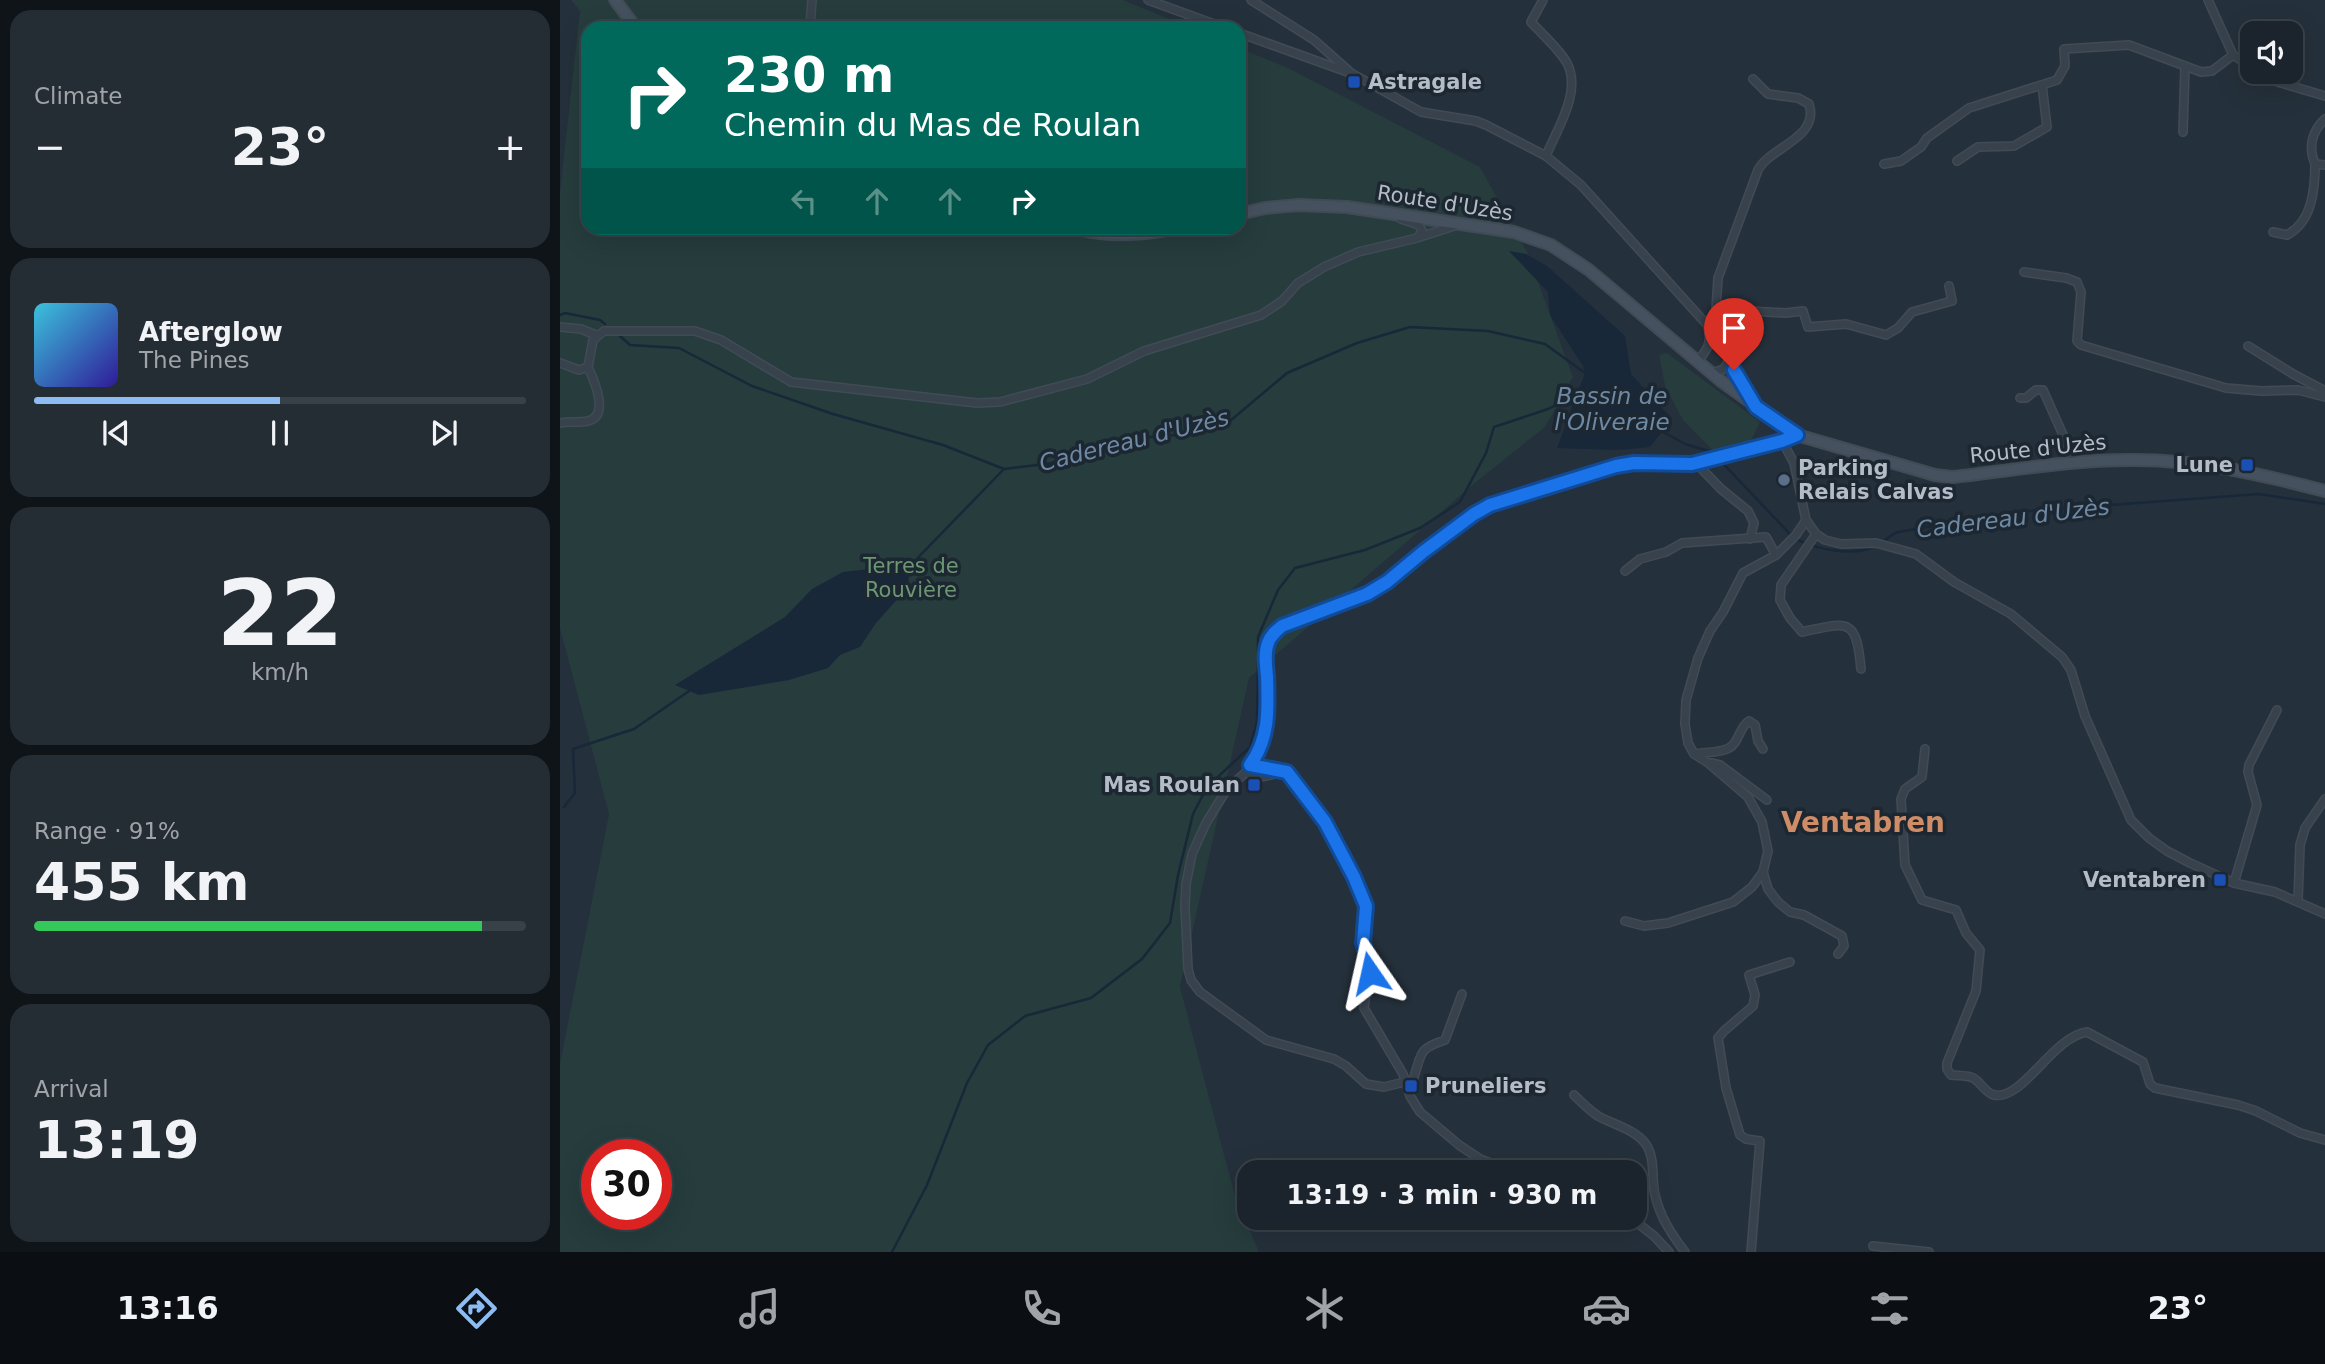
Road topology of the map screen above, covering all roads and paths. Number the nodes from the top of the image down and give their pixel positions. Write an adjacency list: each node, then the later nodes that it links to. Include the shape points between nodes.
1 (615, 0): 7 (main road)
2 (812, 0): 8 (street)
3 (1148, 0): 9 (street)
4 (1251, 0): 14 (street, via 1314,40)
5 (1543, 0): 21 (street, via 1531,22 1566,62 1573,81)
6 (2208, 0): 11 (street)
7 (631, 21)
8 (810, 21)
9 (1206, 21)
10 (1246, 36): 14 (street)
11 (2233, 55): 12 (street); 13 (street, via 2212,71)
12 (2240, 59)
13 (2185, 66): 17 (street, via 2129,45 2064,49 2065,65 2057,80); 20 (street)
14 (1353, 74): 21 (street, via 1421,112 1476,121)
15 (1753, 79): 35 (street, via 1768,94 1798,98 1809,104 1811,111 1799,136 1758,170 1718,278)
16 (2284, 84): 18 (street)
17 (2042, 85): 22 (street, via 2047,127 2014,146 1978,147); 23 (street, via 1969,108 1901,162)
18 (2325, 96)
19 (2325, 118): 24 (street, via 2314,132)
20 (2183, 132)
21 (1546, 156): 36 (street, via 1581,185)
22 (1957, 160)
23 (1884, 164)
24 (2315, 164): 25 (street); 30 (street, via 2315,186 2303,220 2287,235)
25 (2325, 165)
26 (1246, 212): 27 (main road, Route d'Uzès, via 1299,205)
27 (1381, 212): 28 (main road, Route d'Uzès); 32 (street, via 1419,225 1422,231)
28 (1436, 219): 29 (main road, Route d'Uzès); 31 (street); 32 (street)
29 (1461, 223): 31 (street); 44 (main road, Route d'Uzès, via 1514,232 1551,245 1589,270)
30 (2273, 232)
31 (1432, 233): 32 (street)
32 (1417, 238): 38 (street, via 1358,252 1324,268 1298,283 1261,315 1144,351 1087,379 1000,402 791,382 721,340 695,331 612,330)
33 (2024, 272): 49 (street, via 2077,282 2081,292 2077,341 2081,345 2227,388 2298,390)
34 (1949, 286): 35 (street, via 1952,301 1912,312 1886,335 1846,324 1808,327 1803,311)
35 (1716, 309): 39 (street)
36 (1707, 324): 39 (street); 41 (street, via 1711,339)
37 (560, 327): 38 (street)
38 (596, 335): 46 (street)
39 (1718, 337): 42 (street)
40 (2248, 346): 48 (street)
41 (1707, 350): 42 (street); 44 (street)
42 (1725, 350): 43 (street)
43 (1729, 360): 47 (street, via 1724,369); 51 (street)
44 (1698, 362): 47 (main road, Route d'Uzès)
45 (560, 363): 46 (street, via 579,370)
46 (589, 367): 52 (street, via 597,416 590,421)
47 (1711, 373): 51 (main road, Route d'Uzès)
48 (2325, 391)
49 (2325, 397)
50 (2020, 398): 56 (street, via 2043,390)
51 (1756, 407): 53 (main road, Route d'Uzès)
52 (560, 423)
53 (1797, 435): 54 (street); 56 (main road, Route d'Uzès, via 1952,477)
54 (1782, 441): 55 (street); 58 (street, via 1794,463)
55 (1697, 464): 60 (street, via 1748,512 1754,523); 69 (street, via 1616,466 1490,505 1367,594 1282,626 1268,643 1266,732)
56 (2076, 464): 57 (main road, Route d'Uzès, via 2170,461 2239,469)
57 (2325, 491)
58 (1806, 520): 59 (street); 61 (street)
59 (1816, 534): 63 (street, via 1781,585 1780,600 1802,632 1838,624 1852,630); 75 (street, via 1842,544 1880,544 1916,554 2011,614 2071,670 2085,716 2140,831 2167,851)
60 (1750, 539): 61 (street, via 1766,537); 62 (street, via 1682,543 1640,559)
61 (1776, 555): 67 (street, via 1743,573 1698,657 1686,700 1685,724)
62 (1625, 571)
63 (1861, 669)
64 (2277, 710): 75 (street, via 2249,765 2257,805)
65 (1763, 749): 67 (street, via 1755,725 1749,721 1729,748)
66 (1925, 749): 84 (street, via 1922,777 1905,789 1901,799 1905,865 1922,900 1956,910 1980,950 1976,991 1947,1063 1951,1075 1973,1077 1997,1096 2011,1092 2063,1042 2087,1032 2143,1062 2154,1088 2238,1105)
67 (1694, 754): 68 (street)
68 (1707, 762): 73 (street, via 1720,765); 74 (street, via 1748,797 1762,822 1768,851)
69 (1250, 765): 70 (street); 71 (street)
70 (1283, 771): 71 (street, via 1266,778); 82 (street, via 1325,822 1366,906 1363,943 1370,965 1364,1009)
71 (1245, 773): 82 (street, via 1227,789 1192,854 1185,906 1192,980 1200,992 1257,1035 1334,1059 1366,1084)
72 (2325, 799): 76 (street, via 2305,828 2300,845)
73 (1767, 800)
74 (1763, 872): 78 (street, via 1733,902 1668,923 1644,926); 79 (street, via 1768,889 1790,912 1842,936 1844,946)
75 (2234, 883): 76 (street)
76 (2298, 901): 77 (street)
77 (2325, 914)
78 (1625, 921)
79 (1838, 954)
80 (1790, 962): 90 (street, via 1749,975 1754,1006 1718,1038 1740,1135 1760,1141)
81 (1462, 994): 82 (street, via 1445,1040 1423,1049 1413,1080)
82 (1407, 1083): 85 (street, via 1420,1112)
83 (1573, 1095): 89 (street, via 1645,1143 1658,1204 1669,1233)
84 (2325, 1140)
85 (1483, 1160)
86 (1646, 1230): 88 (street)
87 (1873, 1246): 91 (street)
88 (1669, 1252)
89 (1685, 1252)
90 (1751, 1252)
91 (1929, 1252)

